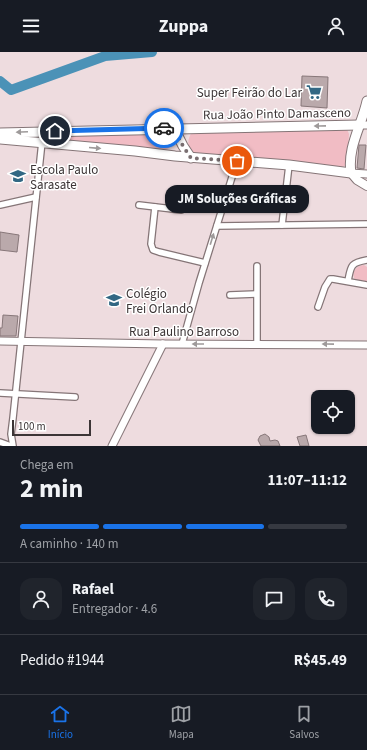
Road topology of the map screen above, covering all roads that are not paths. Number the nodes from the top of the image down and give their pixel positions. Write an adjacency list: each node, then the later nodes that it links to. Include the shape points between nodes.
1 (367, 101): 2 (main road)
2 (363, 125): 3 (main road, Rua João Pinto Damasceno, one-way to 3); 11 (main road, via 353,142)
3 (174, 128): 4 (main road, Rua João Pinto Damasceno); 8 (main road)
4 (43, 132): 5 (main road, Rua João Pinto Damasceno, one-way to 5); 7 (street)
5 (0, 133)
6 (0, 139): 7 (main road)
7 (42, 143): 8 (main road, one-way to 8); 14 (street)
8 (191, 158): 9 (main road)
9 (237, 161): 10 (main road); 21 (street)
10 (289, 165): 11 (main road); 20 (street)
11 (352, 173): 12 (street); 13 (main road, via 357,180)
12 (367, 174)
13 (367, 186)
14 (36, 197): 15 (street); 31 (street)
15 (0, 205)
16 (139, 205): 17 (street)
17 (155, 207): 18 (street); 23 (street, via 151,244 153,250)
18 (181, 210)
19 (367, 224): 20 (street)
20 (282, 225): 21 (street)
21 (216, 226): 23 (street, one-way to 21)
22 (367, 260): 25 (street, via 354,262)
23 (205, 263): 34 (street)
24 (257, 266): 27 (street)
25 (348, 281): 26 (street); 29 (street, via 333,278 327,281)
26 (367, 285)
27 (256, 294): 28 (street); 32 (street)
28 (230, 295)
29 (318, 307)
30 (0, 341): 31 (street, Rua Paulino Barroso)
31 (21, 341): 33 (street, Rua Paulino Barroso); 37 (street)
32 (257, 343): 34 (street, Rua Paulino Barroso, one-way to 34); 35 (street, Rua Paulino Barroso, one-way to 32)
33 (162, 344): 34 (street, Rua Paulino Barroso); 41 (street)
34 (182, 344)
35 (367, 344)
36 (0, 393): 37 (street)
37 (15, 394): 38 (street); 40 (street)
38 (75, 397)
39 (0, 442): 40 (street)
40 (12, 446)
41 (112, 446)

